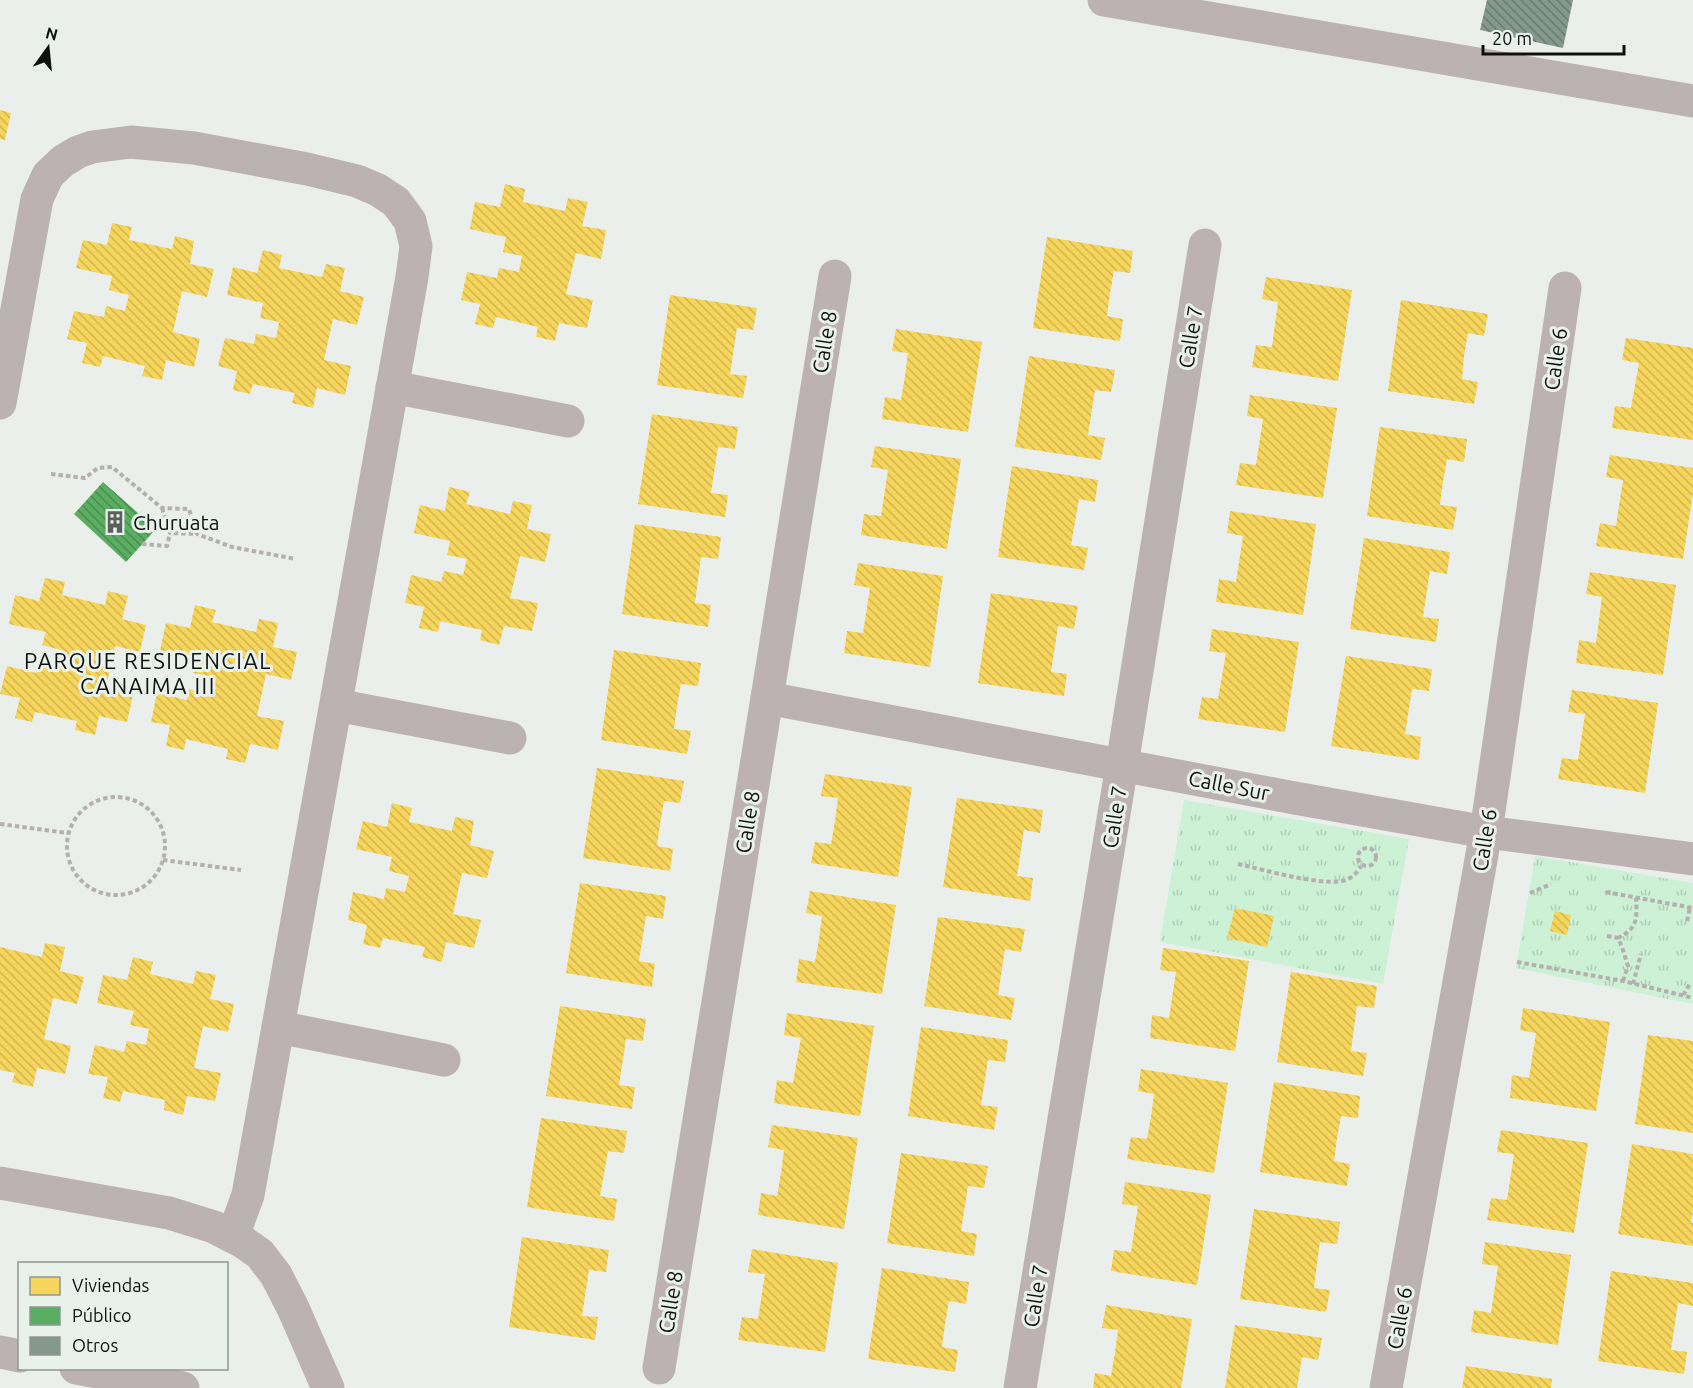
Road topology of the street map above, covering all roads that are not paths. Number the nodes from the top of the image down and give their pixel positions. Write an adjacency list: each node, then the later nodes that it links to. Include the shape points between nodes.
1 (1104, 0): 2 (street)
2 (1693, 101)
3 (1205, 245): 13 (street, Calle 7)
4 (835, 276): 10 (street, Calle 8)
5 (1565, 288): 14 (street, Calle 6)
6 (8, 312): 7 (street, via 37,199 48,175 63,161 92,147 131,142 256,158 357,181 396,202 410,221 416,246); 8 (street)
7 (392, 387): 9 (street); 11 (street)
8 (0, 403)
9 (568, 421)
10 (767, 698): 13 (street, Calle Sur); 22 (street, Calle 8)
11 (336, 705): 12 (street); 16 (street)
12 (510, 738)
13 (1122, 765): 14 (street, Calle Sur); 26 (street, Calle 7)
14 (1486, 832): 15 (street, Calle Sur); 27 (street, Calle 6)
15 (1693, 859)
16 (278, 1027): 17 (street); 19 (street, via 248,1195)
17 (444, 1060)
18 (0, 1183): 19 (street, via 169,1213)
19 (232, 1236): 25 (street, via 260,1254 276,1275)
20 (0, 1352): 21 (street)
21 (18, 1356)
22 (659, 1368)
23 (87, 1370): 24 (street)
24 (183, 1388)
25 (328, 1388)
26 (1020, 1388)
27 (1386, 1388)

